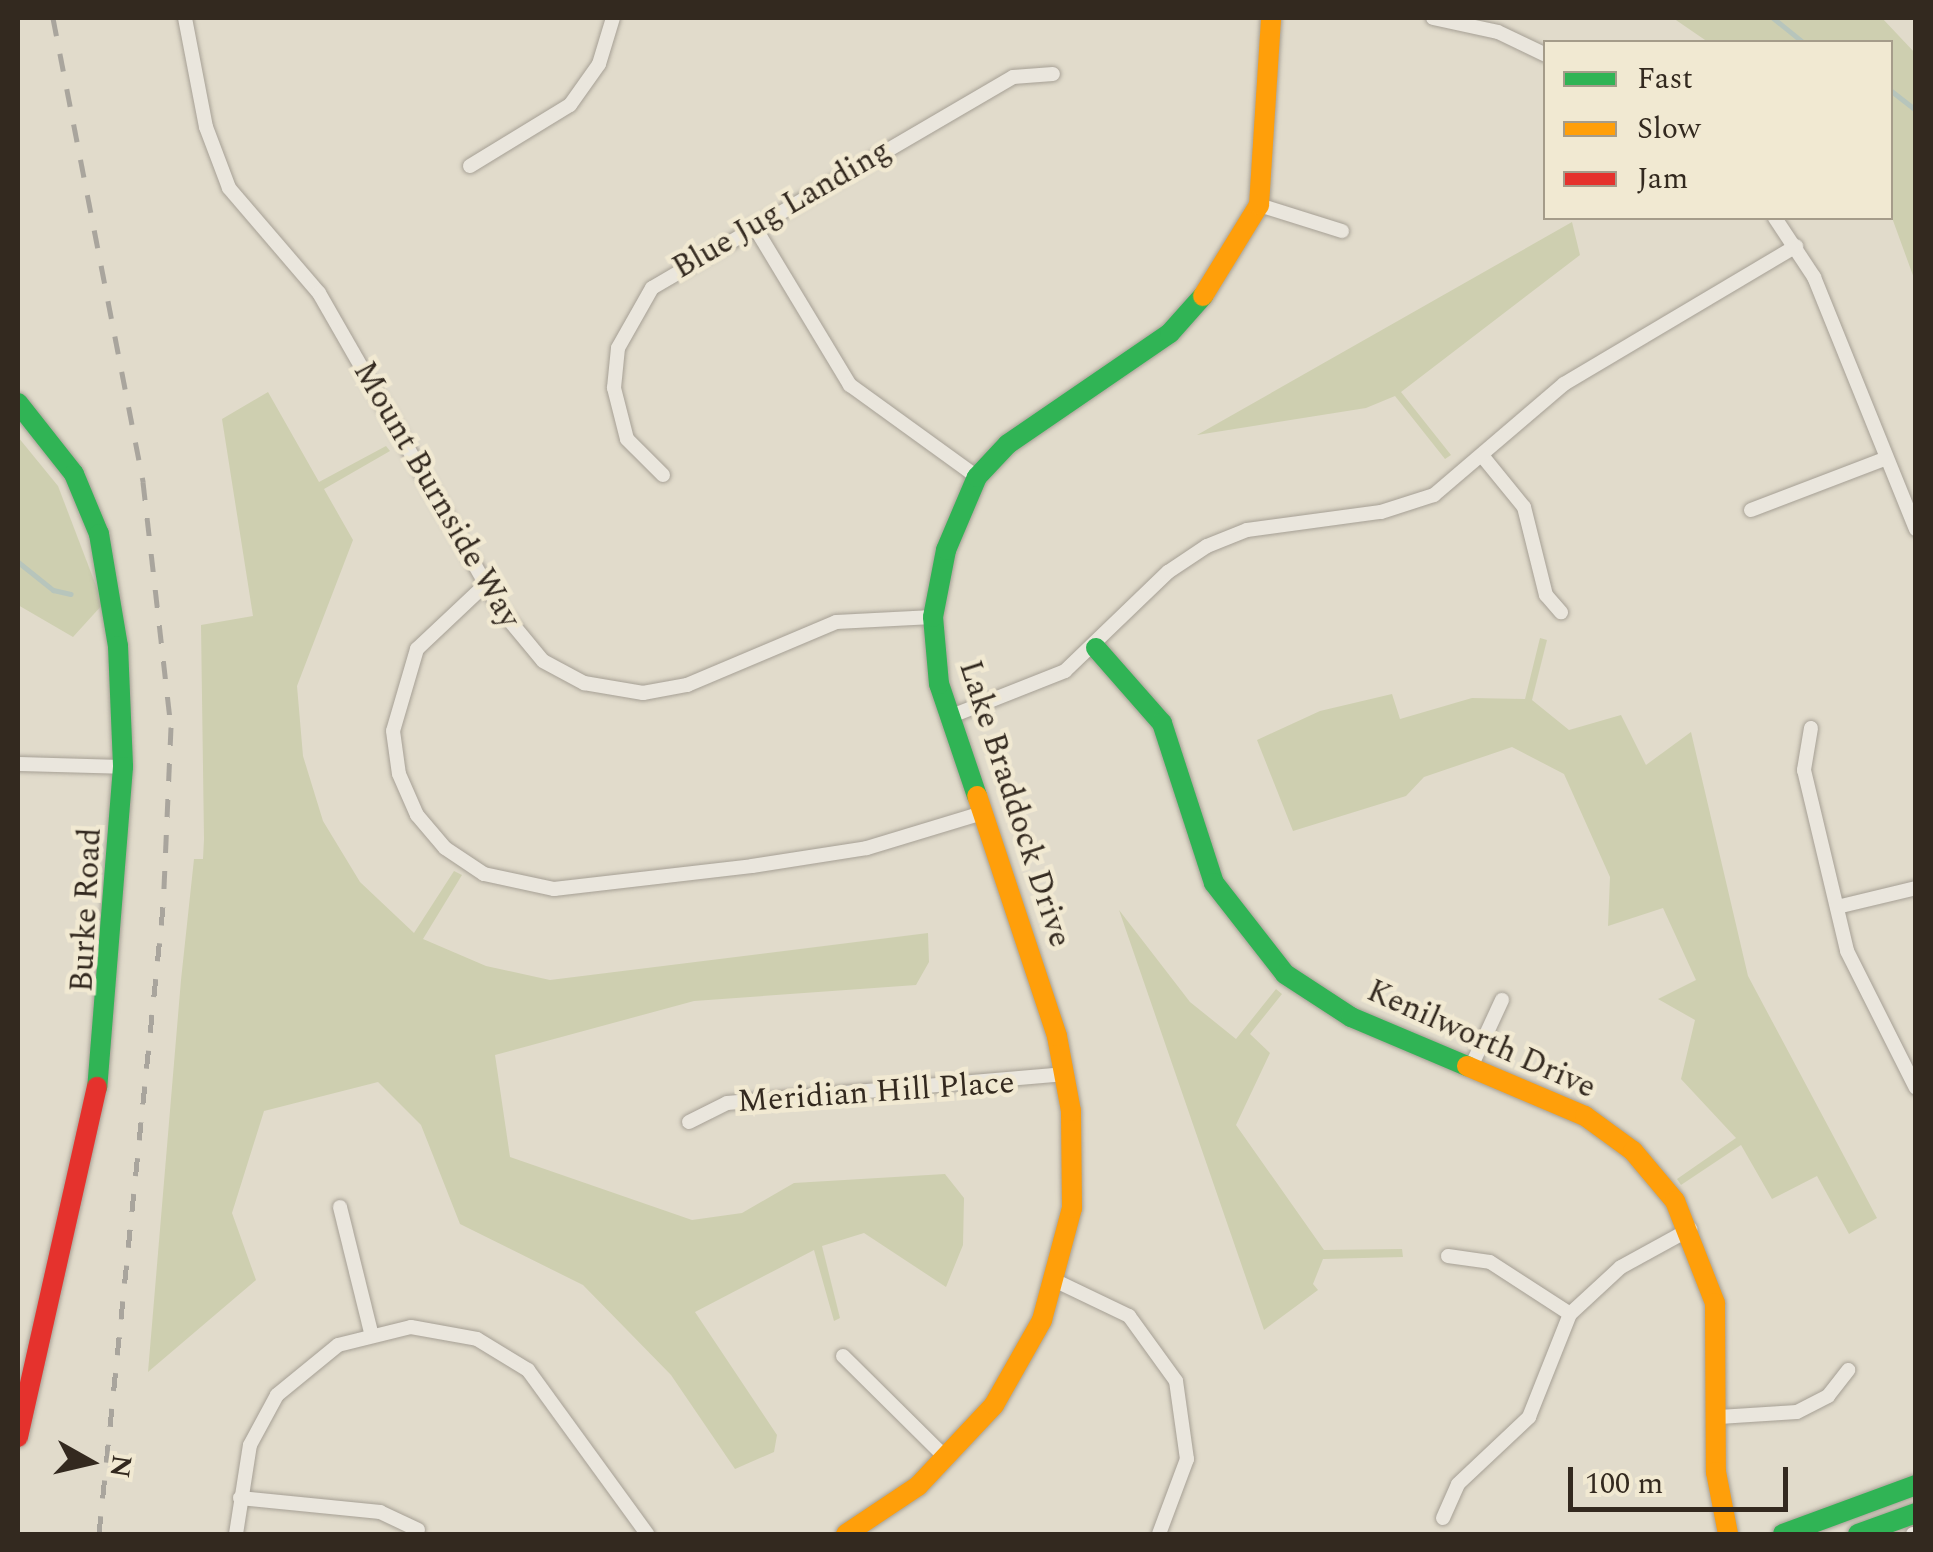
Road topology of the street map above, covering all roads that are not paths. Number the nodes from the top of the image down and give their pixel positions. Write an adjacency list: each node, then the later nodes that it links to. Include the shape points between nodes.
1 (185, 18): 20 (street, Mount Burnside Way, via 206,128 228,188 319,293)
2 (613, 18): 7 (street, via 598,64 570,106)
3 (1270, 18): 8 (street, Lake Braddock Drive)
4 (1433, 18): 5 (street, via 1498,32)
5 (1543, 54)
6 (1053, 74): 10 (street, Blue Jug Landing, via 1012,77)
7 (470, 166)
8 (1259, 204): 11 (street); 17 (street, Lake Braddock Drive, via 1226,269 1189,316 1045,412)
9 (1776, 220): 12 (street)
10 (754, 226): 16 (street, Blue Jug Landing, via 652,288 618,348 622,426); 17 (street, via 850,385)
11 (1342, 231)
12 (1796, 246): 14 (street, via 1564,384); 15 (street)
13 (18, 404): 27 (street, Burke Road, via 74,474 99,534 118,646)
14 (1484, 458): 21 (street, via 1524,507 1546,594); 23 (street, via 1410,505 1247,530 1207,546 1168,572)
15 (1882, 460): 18 (street); 19 (street)
16 (663, 475)
17 (977, 478): 22 (street, Lake Braddock Drive, via 946,550)
18 (1751, 510)
19 (1916, 529)
20 (486, 584): 22 (street, Mount Burnside Way, via 544,660 618,692 687,685 836,622); 28 (street, via 416,649 394,731 400,774 417,815 445,848 484,874 554,889 752,866 867,848)
21 (1560, 612)
22 (932, 617): 24 (street, Lake Braddock Drive)
23 (1096, 648): 24 (street, via 1052,678); 32 (street, Kenilworth Drive, via 1162,723 1204,860 1260,951 1318,999)
24 (949, 717): 28 (street, Lake Braddock Drive)
25 (1811, 728): 30 (street, via 1804,770)
26 (18, 764): 27 (street)
27 (122, 767): 45 (street, Burke Road, via 107,1043)
28 (979, 814): 33 (street, Lake Braddock Drive)
29 (1916, 888): 30 (street)
30 (1837, 907): 34 (street, via 1859,982)
31 (1502, 1000): 32 (street)
32 (1471, 1067): 37 (street, Kenilworth Drive, via 1607,1130 1657,1177)
33 (1066, 1074): 35 (street, Meridian Hill Place, via 727,1103); 39 (street, Lake Braddock Drive, via 1072,1208)
34 (1916, 1088)
35 (689, 1122)
36 (340, 1207): 41 (street)
37 (1690, 1228): 40 (street, via 1621,1267); 44 (street, Kenilworth Drive, via 1715,1303)
38 (1448, 1256): 40 (street, via 1490,1262)
39 (1056, 1281): 46 (street, Lake Braddock Drive, via 1010,1381); 55 (street, via 1129,1316 1176,1380 1187,1459)
40 (1570, 1314): 50 (street, via 1528,1417 1458,1484)
41 (372, 1332): 48 (street, via 316,1358 276,1394 250,1445); 53 (street, via 455,1332 512,1358 554,1397)
42 (843, 1356): 46 (street)
43 (1848, 1370): 44 (street, via 1828,1396 1797,1412)
44 (1719, 1417): 56 (street, Kenilworth Drive, via 1718,1497)
45 (18, 1437)
46 (946, 1460): 54 (street, Lake Braddock Drive)
47 (1916, 1485): 57 (street)
48 (240, 1498): 51 (street, via 380,1512); 52 (street)
49 (1916, 1513): 58 (street)
50 (1443, 1518)
51 (418, 1530)
52 (236, 1534)
53 (647, 1534)
54 (846, 1534)
55 (1159, 1534)
56 (1728, 1534)
57 (1783, 1534)
58 (1858, 1534)

